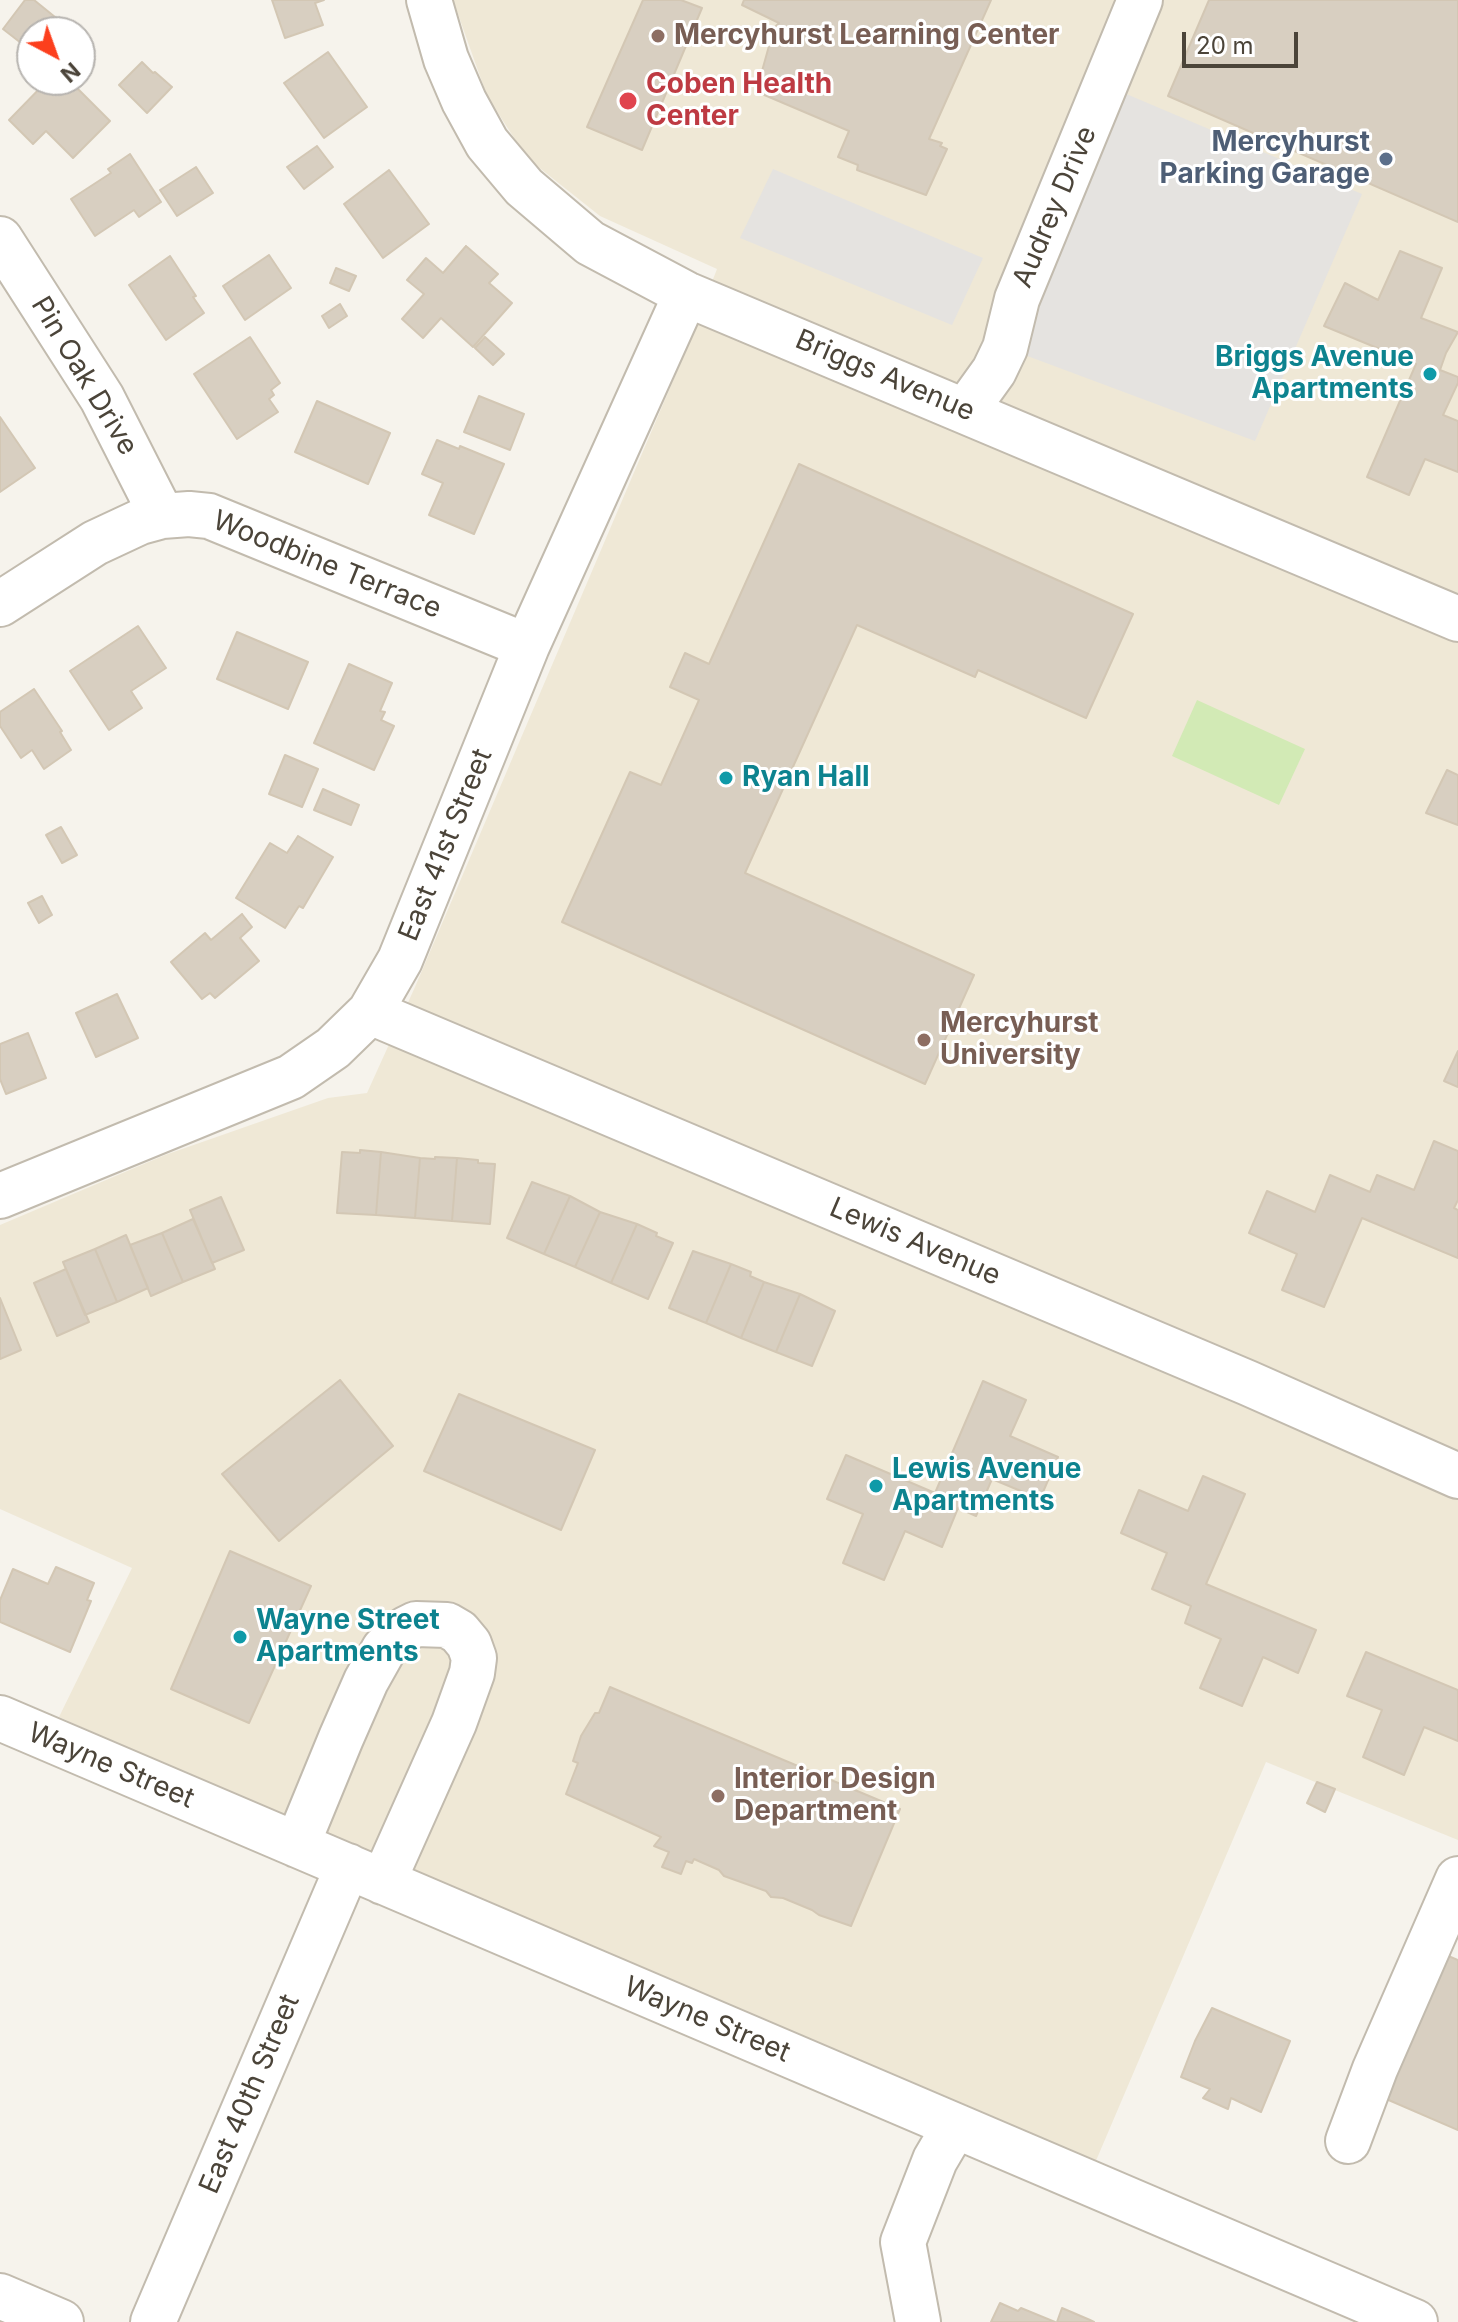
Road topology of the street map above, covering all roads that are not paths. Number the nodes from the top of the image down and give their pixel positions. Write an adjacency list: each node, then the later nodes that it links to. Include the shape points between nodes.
1 (429, 0): 4 (street, Briggs Avenue, via 464,101 487,143 524,187 590,243)
2 (1140, 0): 5 (street, Audrey Drive, via 1017,299 1005,348)
3 (0, 239): 6 (street, Pin Oak Drive, via 102,398)
4 (686, 294): 5 (street, Briggs Avenue); 9 (street, East 41st Street)
5 (966, 410): 8 (street, Briggs Avenue)
6 (162, 516): 7 (street, Woodbine Terrace, via 95,543); 9 (street, Woodbine Terrace, via 209,516)
7 (0, 604)
8 (1458, 619)
9 (527, 646): 10 (street, East 41st Street, via 400,960)
10 (370, 1012): 11 (street, East 41st Street, via 333,1048 291,1077); 12 (street, Lewis Avenue)
11 (0, 1196)
12 (1458, 1476)
13 (0, 1718): 14 (street, Wayne Street)
14 (297, 1845): 15 (street, Wayne Street); 15 (street, East 40th Street, via 384,1649 416,1624 447,1625 469,1644 472,1673 454,1723)
15 (365, 1874): 17 (street, Wayne Street); 21 (street, East 40th Street)
16 (1458, 1879): 18 (street)
17 (955, 2126): 22 (street, via 935,2160 903,2242); 23 (street, Wayne Street)
18 (1348, 2141)
19 (0, 2296): 20 (street)
20 (61, 2322)
21 (153, 2322)
22 (918, 2322)
23 (1415, 2322)

